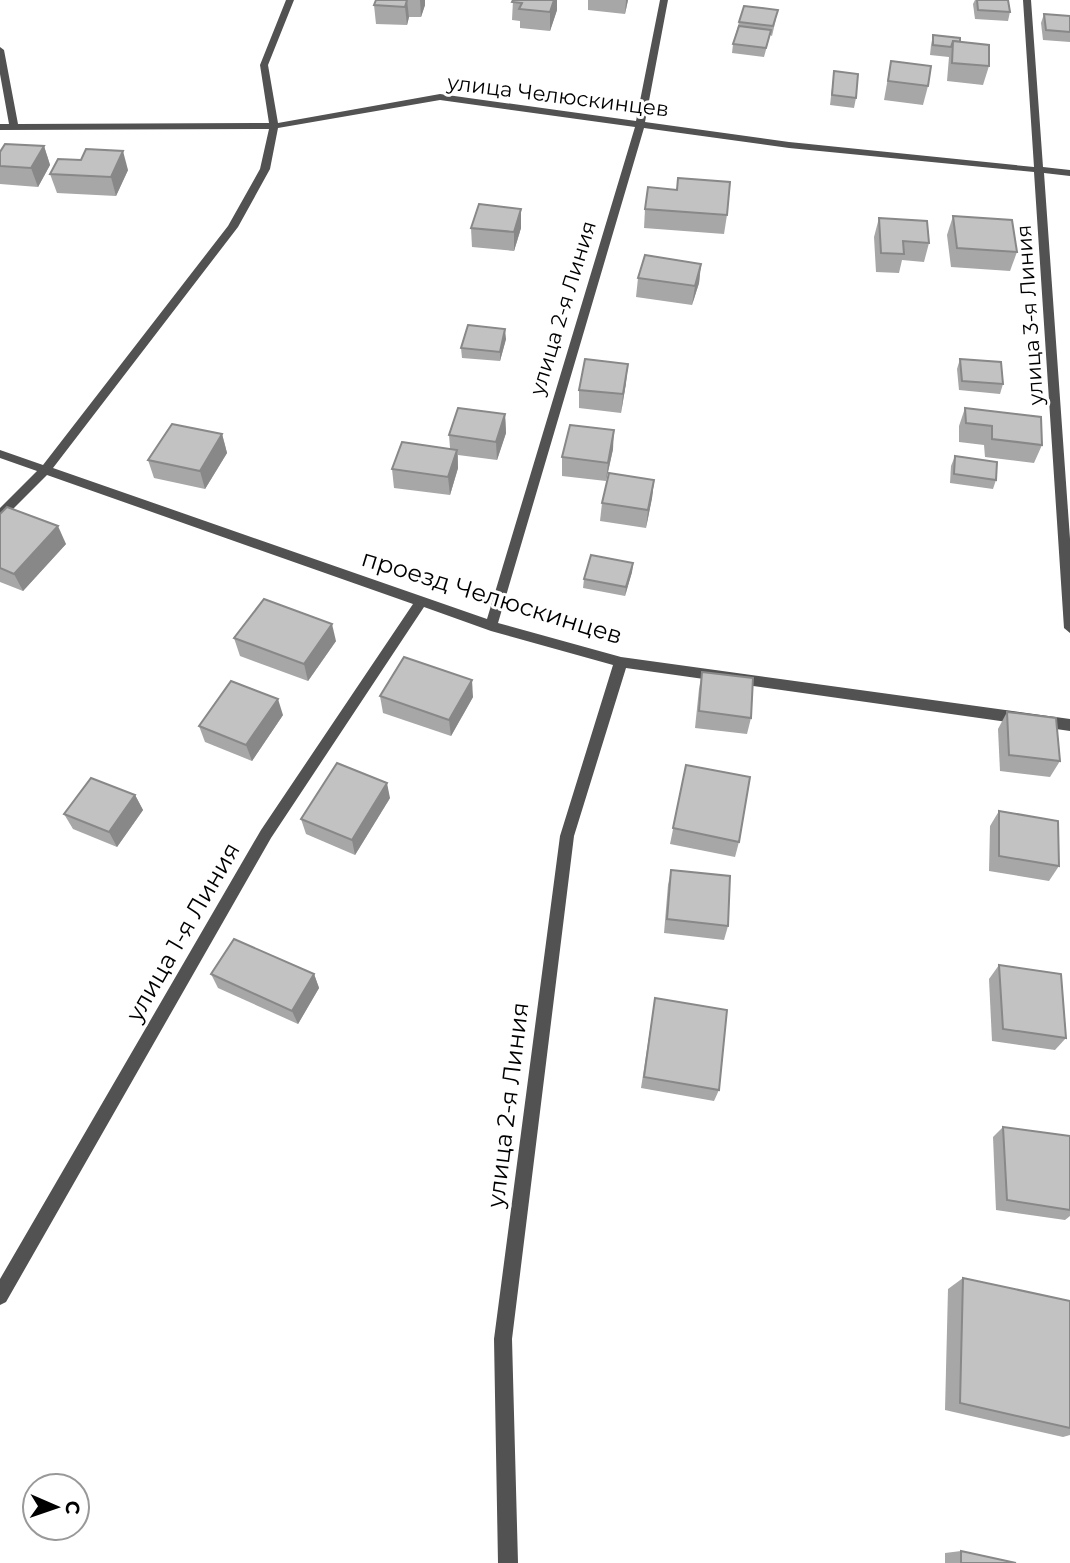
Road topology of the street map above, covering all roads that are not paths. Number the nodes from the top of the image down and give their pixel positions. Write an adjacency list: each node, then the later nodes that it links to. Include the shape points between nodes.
1 (290, 0): 7 (street, via 264,65)
2 (664, 0): 5 (street, улица 2-я Линия)
3 (1027, 0): 9 (street, улица 3-я Линия)
4 (0, 50): 6 (street)
5 (640, 124): 7 (street, улица Челюскинцев, via 440,97); 9 (street, улица Челюскинцев, via 789,145); 15 (street, улица 2-я Линия)
6 (14, 126): 7 (street, улица Челюскинцев); 8 (street, улица Челюскинцев)
7 (274, 126): 12 (street, via 265,169 233,227)
8 (0, 127)
9 (1039, 170): 10 (street, улица Челюскинцев); 16 (street, улица 3-я Линия)
10 (1070, 173)
11 (0, 454): 12 (street, проезд Челюскинцев)
12 (44, 471): 13 (street); 14 (street, проезд Челюскинцев)
13 (0, 515)
14 (421, 601): 15 (street, проезд Челюскинцев); 19 (street, улица 1-я Линия, via 267,834)
15 (491, 626): 17 (street, проезд Челюскинцев)
16 (1070, 628)
17 (621, 662): 18 (street, проезд Челюскинцев); 20 (street, улица 2-я Линия, via 567,836 508,1298 503,1339)
18 (1070, 725)
19 (0, 1296)
20 (508, 1563)

